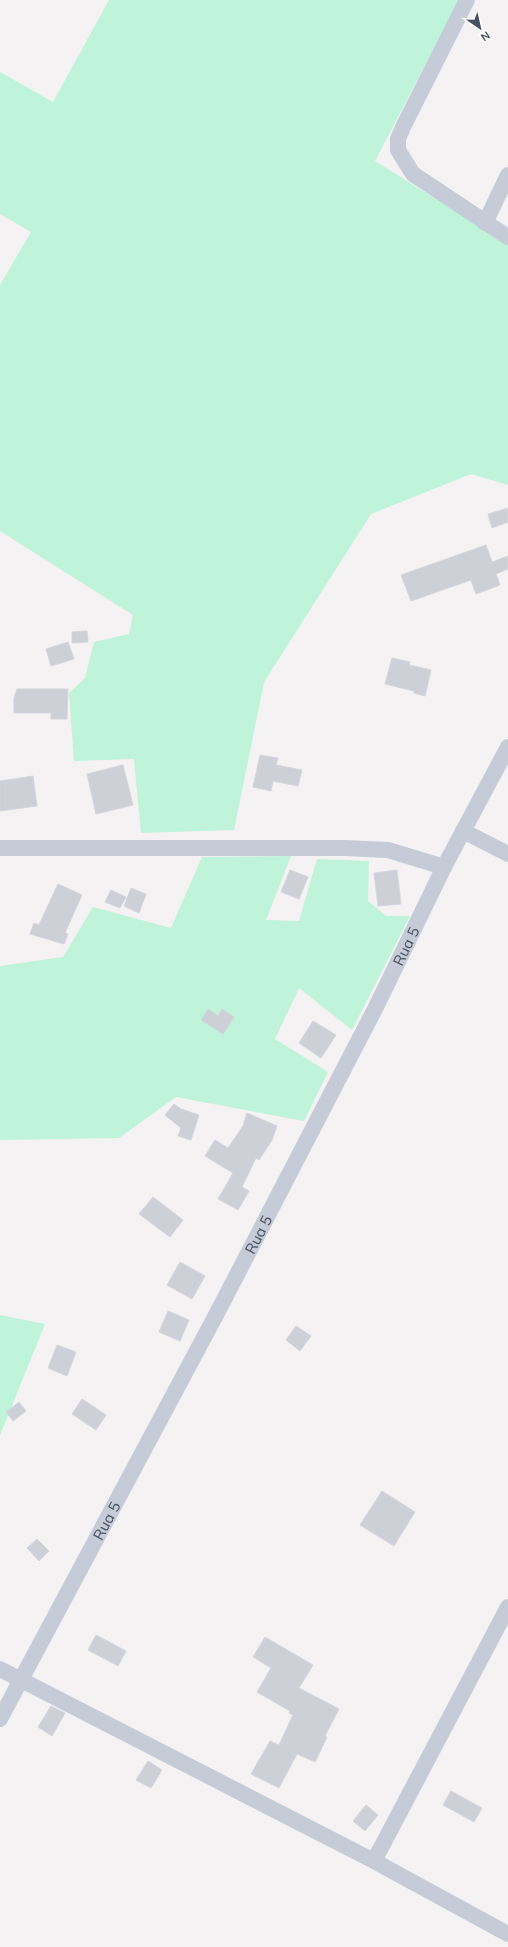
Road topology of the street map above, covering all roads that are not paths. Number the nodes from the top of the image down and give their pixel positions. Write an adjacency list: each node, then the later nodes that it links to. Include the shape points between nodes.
1 (467, 0): 3 (street, via 403,127 398,139 398,150 413,174)
2 (508, 175): 3 (street)
3 (485, 222): 4 (street)
4 (508, 237)
5 (508, 747): 6 (street, Rua 5)
6 (463, 831): 8 (street); 9 (street, Rua 5)
7 (0, 848): 9 (street, via 345,848 388,850)
8 (508, 854)
9 (444, 867): 12 (street, Rua 5, via 376,1007)
10 (508, 1607): 14 (street)
11 (0, 1669): 12 (street)
12 (21, 1678): 13 (street, Rua 5); 14 (street)
13 (0, 1719)
14 (374, 1861): 15 (street)
15 (508, 1934)

